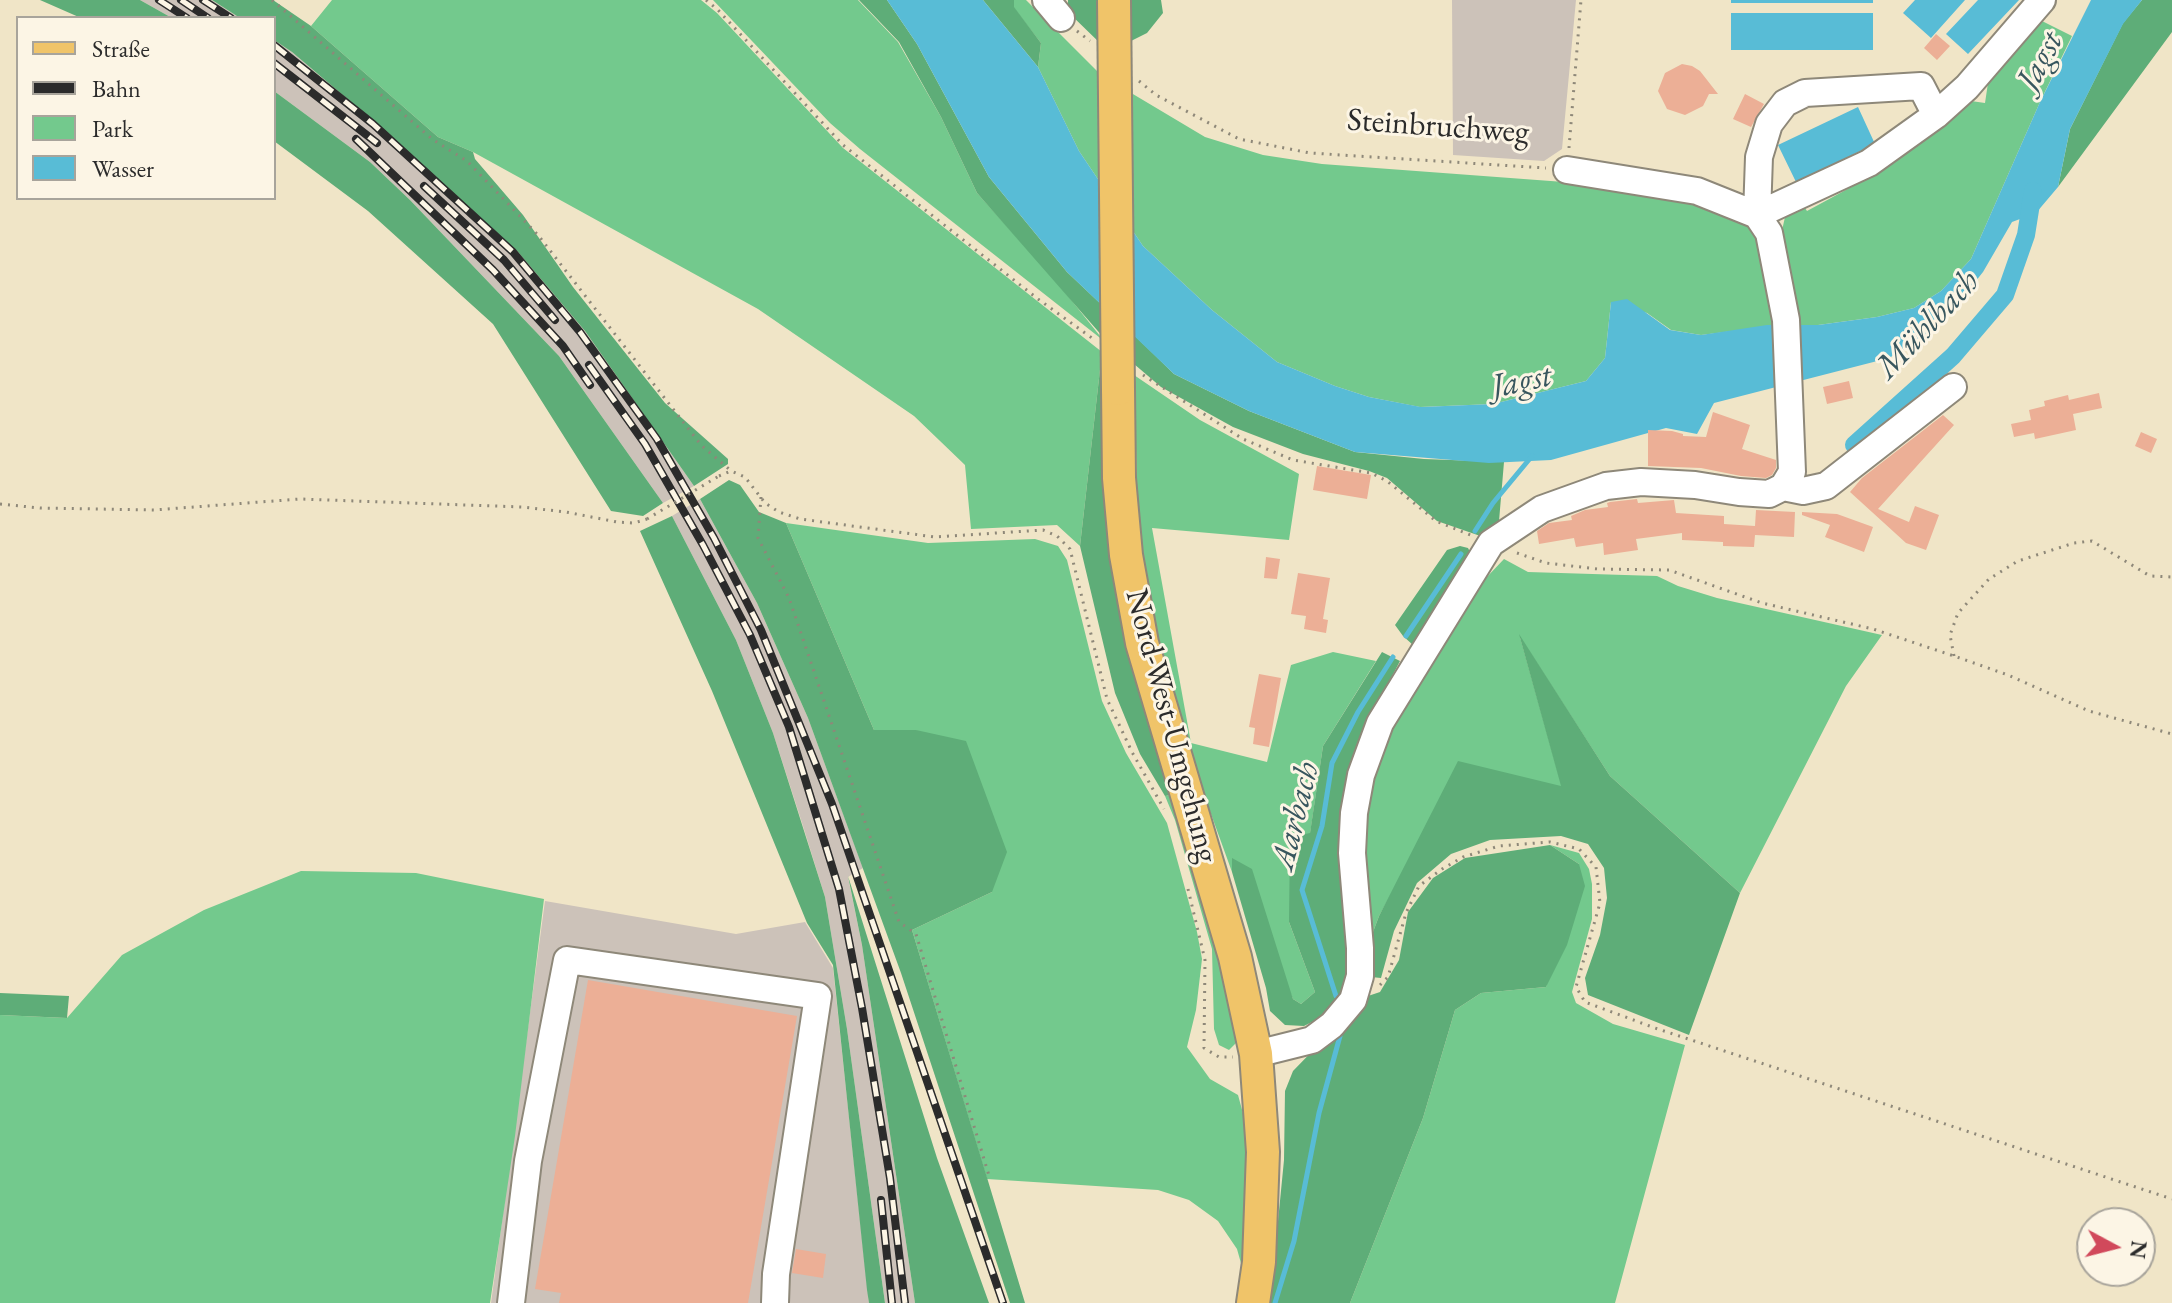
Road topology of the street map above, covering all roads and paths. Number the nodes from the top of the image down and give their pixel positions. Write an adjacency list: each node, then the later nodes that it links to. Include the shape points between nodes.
1 (272, 0): 15 (path, via 432,139 467,161 538,235 701,445)
2 (706, 0): 12 (path, via 843,145)
3 (1114, 0): 13 (main road, Nord-West-Umgehung, bridge)
4 (1581, 0): 10 (path)
5 (2042, 0): 9 (street)
6 (1054, 9): 7 (path)
7 (1097, 47)
8 (1133, 76): 10 (path, Steinbruchweg, via 1156,95 1239,139 1310,153)
9 (1936, 115): 11 (street, via 1869,163); 11 (street, via 1921,86 1805,93 1785,103 1769,124 1759,157)
10 (1567, 170): 11 (street, Steinbruchweg, via 1697,191)
11 (1757, 215): 16 (street, via 1769,233 1786,320 1792,472)
12 (1099, 343)
13 (1127, 379): 19 (path, via 1293,460 1371,473 1436,521); 26 (main road, Nord-West-Umgehung, via 1119,478 1142,643 1231,943)
14 (1953, 387): 16 (street, via 1826,486 1803,491)
15 (731, 471): 17 (path, via 745,477); 18 (path, bridge, via 634,523 522,507 300,499 154,510)
16 (1783, 487): 19 (street, via 1769,494 1654,483 1606,486 1542,509)
17 (761, 497): 23 (path, via 779,512 800,519 935,537 1043,530 1057,536 1070,549 1107,699); 27 (path, via 758,538 789,598 899,922 916,934)
18 (0, 504)
19 (1491, 543): 21 (path, via 1546,563 1669,570 1762,603 1873,629); 25 (street, via 1380,723 1361,775 1352,853 1360,948)
20 (2172, 577): 21 (path, via 2150,576 2092,541 2018,561 1989,579 1958,613 1950,635)
21 (1954, 656): 22 (path, via 2089,711)
22 (2172, 734)
23 (1165, 811)
24 (1186, 884): 26 (path, via 1205,960 1204,1048 1219,1057)
25 (1353, 1000): 26 (street, via 1312,1040); 28 (path, via 1372,993 1388,977 1419,886 1442,869 1499,846 1550,842 1579,849 1596,867 1600,903 1576,987 1585,1002)
26 (1256, 1054): 31 (main road, Nord-West-Umgehung, via 1263,1152)
27 (990, 1179)
28 (2172, 1199)
29 (511, 1303): 30 (street, via 528,1161 567,960 818,996)
30 (775, 1303)
31 (1253, 1303)

